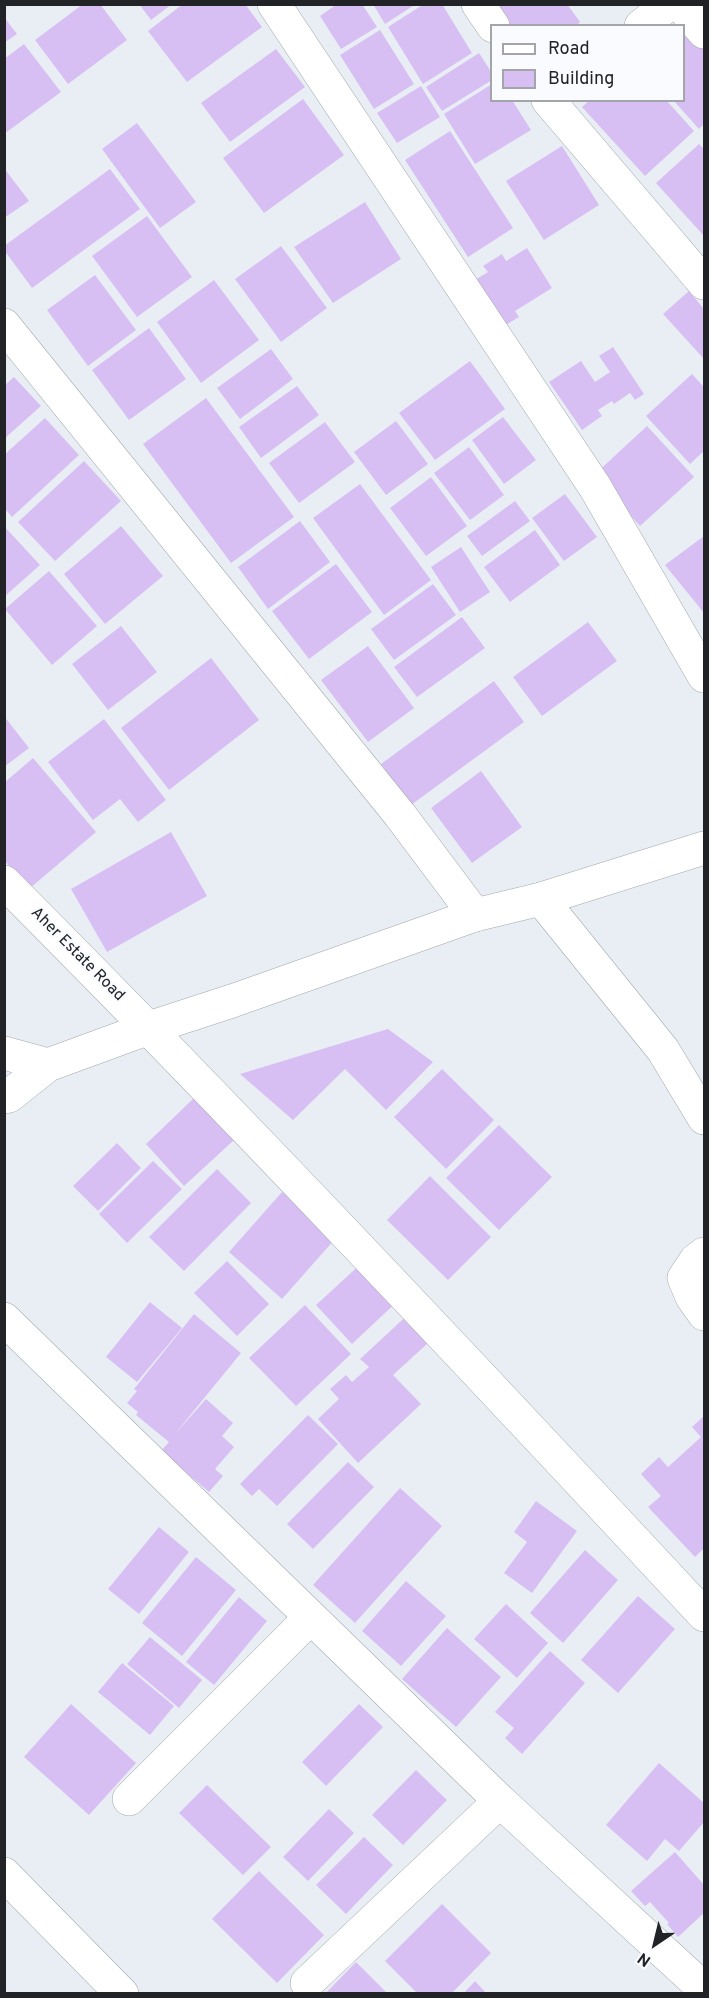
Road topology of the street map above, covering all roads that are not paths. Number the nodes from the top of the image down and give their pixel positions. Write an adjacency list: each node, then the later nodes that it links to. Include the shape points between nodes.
1 (274, 4): 11 (street, via 595,487)
2 (478, 4): 5 (street)
3 (669, 4): 6 (street)
4 (680, 4): 7 (street)
5 (492, 24)
6 (644, 24)
7 (705, 32)
8 (550, 102): 9 (street)
9 (705, 283)
10 (4, 325): 15 (street, via 400,815)
11 (705, 676)
12 (705, 848): 14 (street)
13 (4, 882): 16 (street, Aher Estate Road)
14 (541, 899): 15 (street); 20 (street, via 663,1050)
15 (475, 915): 16 (street)
16 (149, 1028): 18 (street); 24 (street, Aher Estate Road)
17 (4, 1053): 18 (street)
18 (48, 1065): 19 (street)
19 (4, 1097)
20 (705, 1118)
21 (705, 1254): 22 (street, via 684,1278)
22 (705, 1314)
23 (4, 1318): 25 (street)
24 (705, 1615)
25 (310, 1618): 26 (street); 27 (street)
26 (129, 1799)
27 (500, 1801): 29 (street); 30 (street)
28 (4, 1874): 31 (street)
29 (307, 1983)
30 (705, 1989)
31 (122, 1994)

